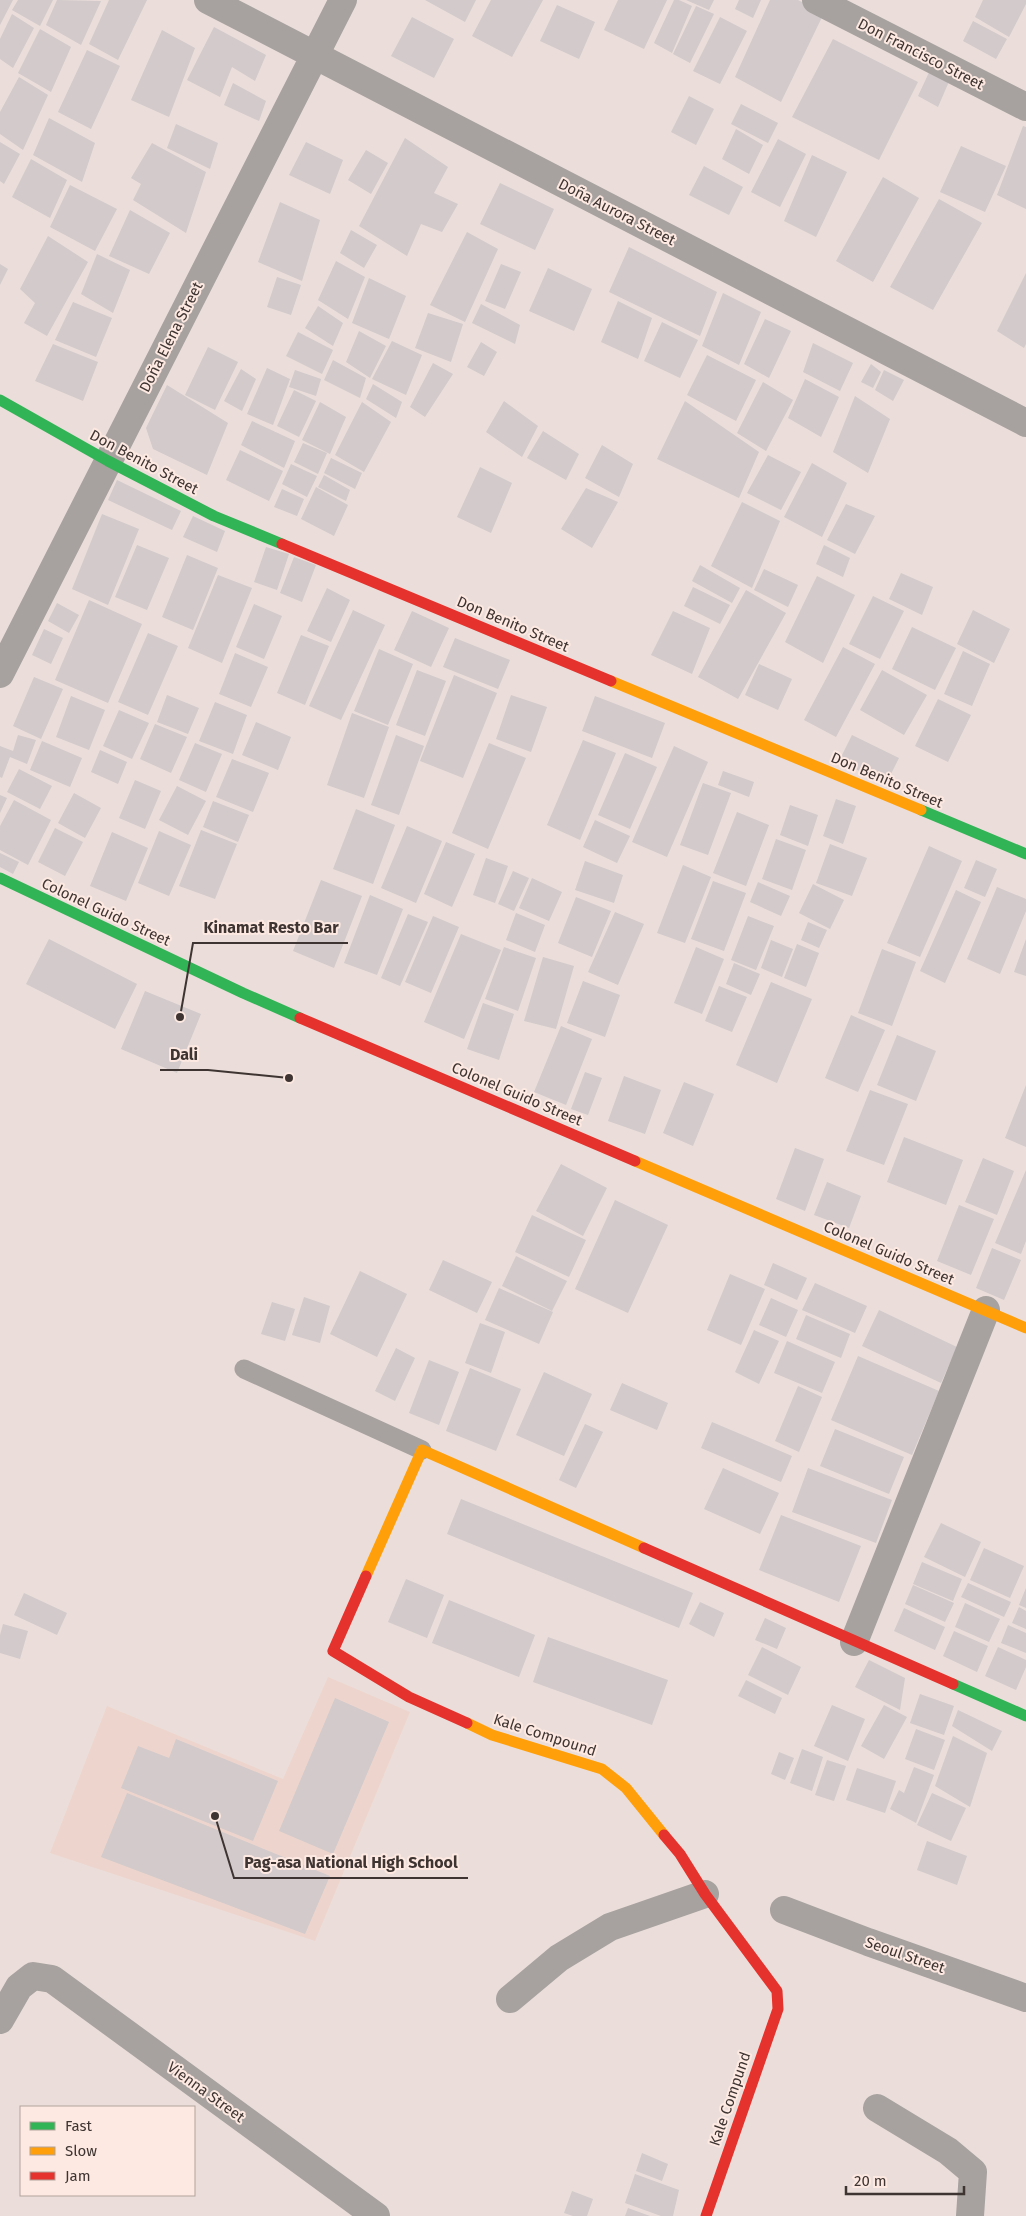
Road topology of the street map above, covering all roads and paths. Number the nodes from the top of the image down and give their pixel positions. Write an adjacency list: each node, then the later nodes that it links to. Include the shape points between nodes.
1 (208, 0): 4 (street, Doña Aurora Street)
2 (343, 0): 4 (street, Doña Elena Street)
3 (816, 0): 5 (street, Don Francisco Street)
4 (315, 55): 7 (street, Doña Aurora Street); 8 (street, Doña Elena Street)
5 (1026, 107)
6 (0, 400): 8 (street, Don Benito Street)
7 (1026, 423)
8 (108, 461): 9 (street, Doña Elena Street); 10 (street, Don Benito Street, via 214,516)
9 (0, 674)
10 (1026, 854)
11 (0, 878): 12 (street, Colonel Guido Street, via 243,993)
12 (986, 1310): 13 (street, Colonel Guido Street); 16 (street)
13 (1026, 1328)
14 (244, 1368): 15 (lane)
15 (422, 1450): 16 (street); 18 (street, Kale Compound, via 333,1651 409,1697 492,1734 602,1769 626,1788 680,1854)
16 (854, 1642): 17 (street)
17 (1026, 1716)
18 (705, 1894): 20 (street, Kale Compound); 22 (street, via 610,1927 559,1958)
19 (784, 1910): 21 (street, Seoul Street)
20 (777, 1992): 26 (street, Kale Compund, via 778,2009)
21 (1026, 1998)
22 (510, 1999)
23 (0, 2020): 25 (street, Vienna Street, via 19,1986 33,1976 52,1979)
24 (877, 2108): 27 (street, via 948,2151 973,2172)
25 (376, 2216)
26 (706, 2216)
27 (970, 2216)

